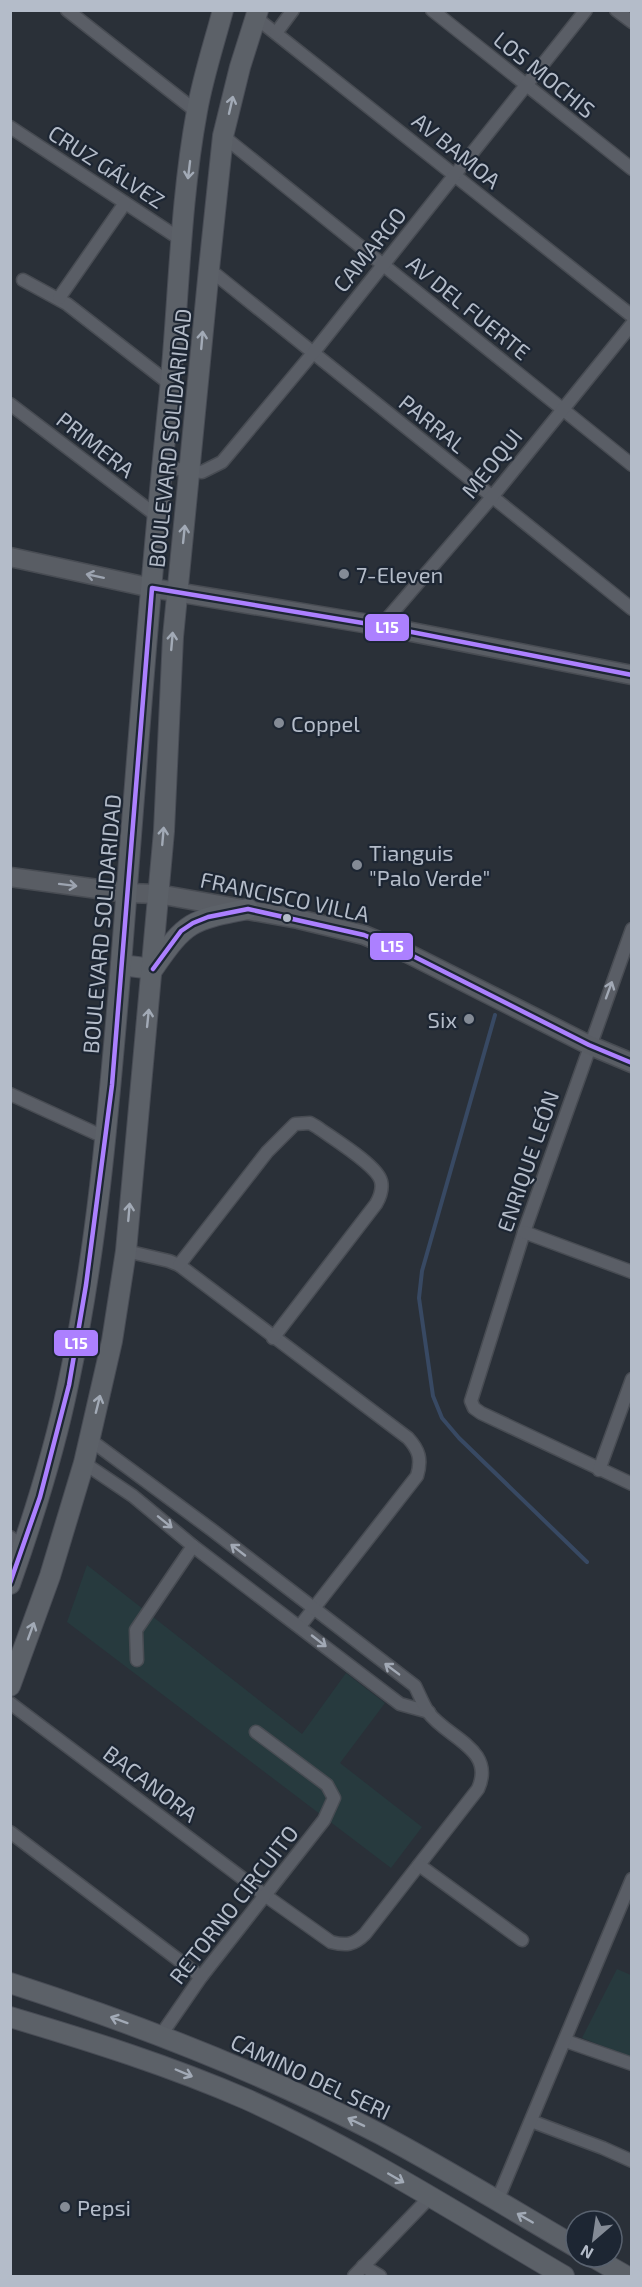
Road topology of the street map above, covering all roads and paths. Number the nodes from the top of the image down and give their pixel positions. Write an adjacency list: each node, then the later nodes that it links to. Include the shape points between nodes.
1 (67, 10): 11 (street)
2 (224, 10): 11 (main road, BOULEVARD SOLIDARIDAD)
3 (293, 10): 9 (street)
4 (432, 10): 10 (street, LOS MOCHIS)
5 (586, 10): 10 (street, CAMARGO)
6 (616, 10): 8 (street)
7 (256, 14): 9 (street, AV BAMOA); 13 (main road, BOULEVARD SOLIDARIDAD, one-way to 7)
8 (632, 22)
9 (276, 33): 15 (street, AV BAMOA)
10 (526, 86): 14 (street, LOS MOCHIS); 15 (street, CAMARGO)
11 (197, 112): 17 (main road, BOULEVARD SOLIDARIDAD, one-way to 17)
12 (10, 127): 16 (street, CRUZ GÁLVEZ)
13 (223, 136): 18 (street, AV DEL FUERTE); 19 (main road, BOULEVARD SOLIDARIDAD)
14 (632, 169)
15 (455, 175): 18 (street, CAMARGO); 22 (street, AV BAMOA)
16 (125, 202): 17 (street, CRUZ GÁLVEZ); 21 (street)
17 (180, 239): 25 (main road, BOULEVARD SOLIDARIDAD)
18 (384, 265): 24 (street, CAMARGO); 27 (street, AV DEL FUERTE)
19 (209, 269): 24 (street, PARRAL); 30 (main road, BOULEVARD SOLIDARIDAD, one-way to 19)
20 (23, 280): 21 (street)
21 (59, 298): 25 (street)
22 (632, 316)
23 (632, 324): 27 (street, MEOQUI)
24 (313, 353): 30 (street, CAMARGO, via 222,462 202,472); 31 (street, PARRAL)
25 (170, 384): 29 (main road, BOULEVARD SOLIDARIDAD)
26 (10, 404): 32 (street, PRIMERA)
27 (562, 409): 28 (street, AV DEL FUERTE); 31 (street, MEOQUI)
28 (632, 465)
29 (162, 467): 30 (street, CAMARGO); 32 (main road, BOULEVARD SOLIDARIDAD)
30 (190, 472): 35 (main road, BOULEVARD SOLIDARIDAD, one-way to 30)
31 (492, 496): 36 (street, PARRAL); 37 (street, MEOQUI)
32 (157, 516): 34 (main road, BOULEVARD SOLIDARIDAD)
33 (10, 557): 34 (main road, one-way to 33)
34 (152, 588): 35 (main road); 40 (main road, BOULEVARD SOLIDARIDAD)
35 (178, 593): 37 (main road); 41 (main road, BOULEVARD SOLIDARIDAD, one-way to 35)
36 (632, 609)
37 (381, 626): 38 (main road)
38 (632, 675)
39 (10, 877): 40 (main road, FRANCISCO VILLA, one-way to 40)
40 (127, 892): 41 (main road, FRANCISCO VILLA); 44 (main road, BOULEVARD SOLIDARIDAD)
41 (158, 894): 42 (main road, FRANCISCO VILLA); 45 (main road, BOULEVARD SOLIDARIDAD)
42 (248, 909): 45 (main road, via 193,923 172,941); 46 (main road, FRANCISCO VILLA, via 364,935)
43 (632, 929): 46 (street, ENRIQUE LEÓN, one-way to 43)
44 (121, 965): 45 (main road); 49 (main road, BOULEVARD SOLIDARIDAD)
45 (153, 969): 51 (main road, BOULEVARD SOLIDARIDAD, one-way to 45)
46 (590, 1045): 47 (main road, FRANCISCO VILLA); 50 (street, ENRIQUE LEÓN)
47 (632, 1063)
48 (10, 1094): 49 (street)
49 (106, 1138): 62 (main road, BOULEVARD SOLIDARIDAD, via 69,1384 40,1497)
50 (524, 1232): 53 (street); 58 (street, ENRIQUE LEÓN, via 471,1401 474,1408)
51 (126, 1251): 52 (street); 56 (main road, BOULEVARD SOLIDARIDAD, one-way to 51, via 112,1341)
52 (179, 1265): 54 (street); 54 (street, via 267,1152 295,1124 317,1127 365,1163 381,1179 380,1196)
53 (632, 1272)
54 (273, 1338): 65 (street, via 408,1438 420,1458 417,1476)
55 (632, 1379): 58 (street)
56 (89, 1439): 57 (main road, BOULEVARD SOLIDARIDAD); 59 (street)
57 (84, 1463): 61 (street); 68 (main road, BOULEVARD SOLIDARIDAD, one-way to 57, via 50,1576)
58 (599, 1470): 60 (street)
59 (144, 1479): 61 (street); 65 (street, one-way to 59)
60 (632, 1484)
61 (133, 1496): 63 (street, one-way to 63)
62 (17, 1542): 64 (main road, BOULEVARD SOLIDARIDAD)
63 (194, 1546): 66 (street); 67 (street, via 136,1630)
64 (11, 1579)
65 (314, 1609): 66 (street); 70 (street, one-way to 65, via 415,1686)
66 (300, 1626): 70 (street, one-way to 70, via 400,1704)
67 (137, 1660)
68 (10, 1686)
69 (10, 1703): 75 (street, BACANORA)
70 (429, 1712): 73 (street, RETORNO CIRCUITO, via 477,1755 483,1778)
71 (256, 1732): 75 (street, RETORNO CIRCUITO, via 327,1785 334,1798 324,1820)
72 (10, 1832): 77 (street)
73 (419, 1865): 75 (street, RETORNO CIRCUITO, via 365,1934 352,1944 331,1942); 76 (street)
74 (632, 1879): 83 (street)
75 (266, 1896): 77 (street, RETORNO CIRCUITO)
76 (522, 1940)
77 (201, 1977): 81 (street, RETORNO CIRCUITO)
78 (10, 1983): 81 (main road, CAMINO DEL SERI, one-way to 78)
79 (10, 2017): 82 (main road)
80 (10, 2029): 82 (main road, via 37,2037)
81 (161, 2035): 88 (main road, CAMINO DEL SERI, one-way to 81, via 380,2134)
82 (89, 2040): 87 (main road, one-way to 87, via 248,2100)
83 (566, 2041): 84 (street); 85 (street)
84 (632, 2064)
85 (531, 2121): 86 (street); 88 (street)
86 (632, 2161)
87 (430, 2197): 90 (street); 94 (main road)
88 (497, 2201): 89 (main road, CAMINO DEL SERI, one-way to 88)
89 (564, 2240)
90 (363, 2266): 92 (street); 93 (street)
91 (613, 2269): 95 (main road)
92 (354, 2277)
93 (380, 2277)
94 (564, 2277)
95 (627, 2277)

